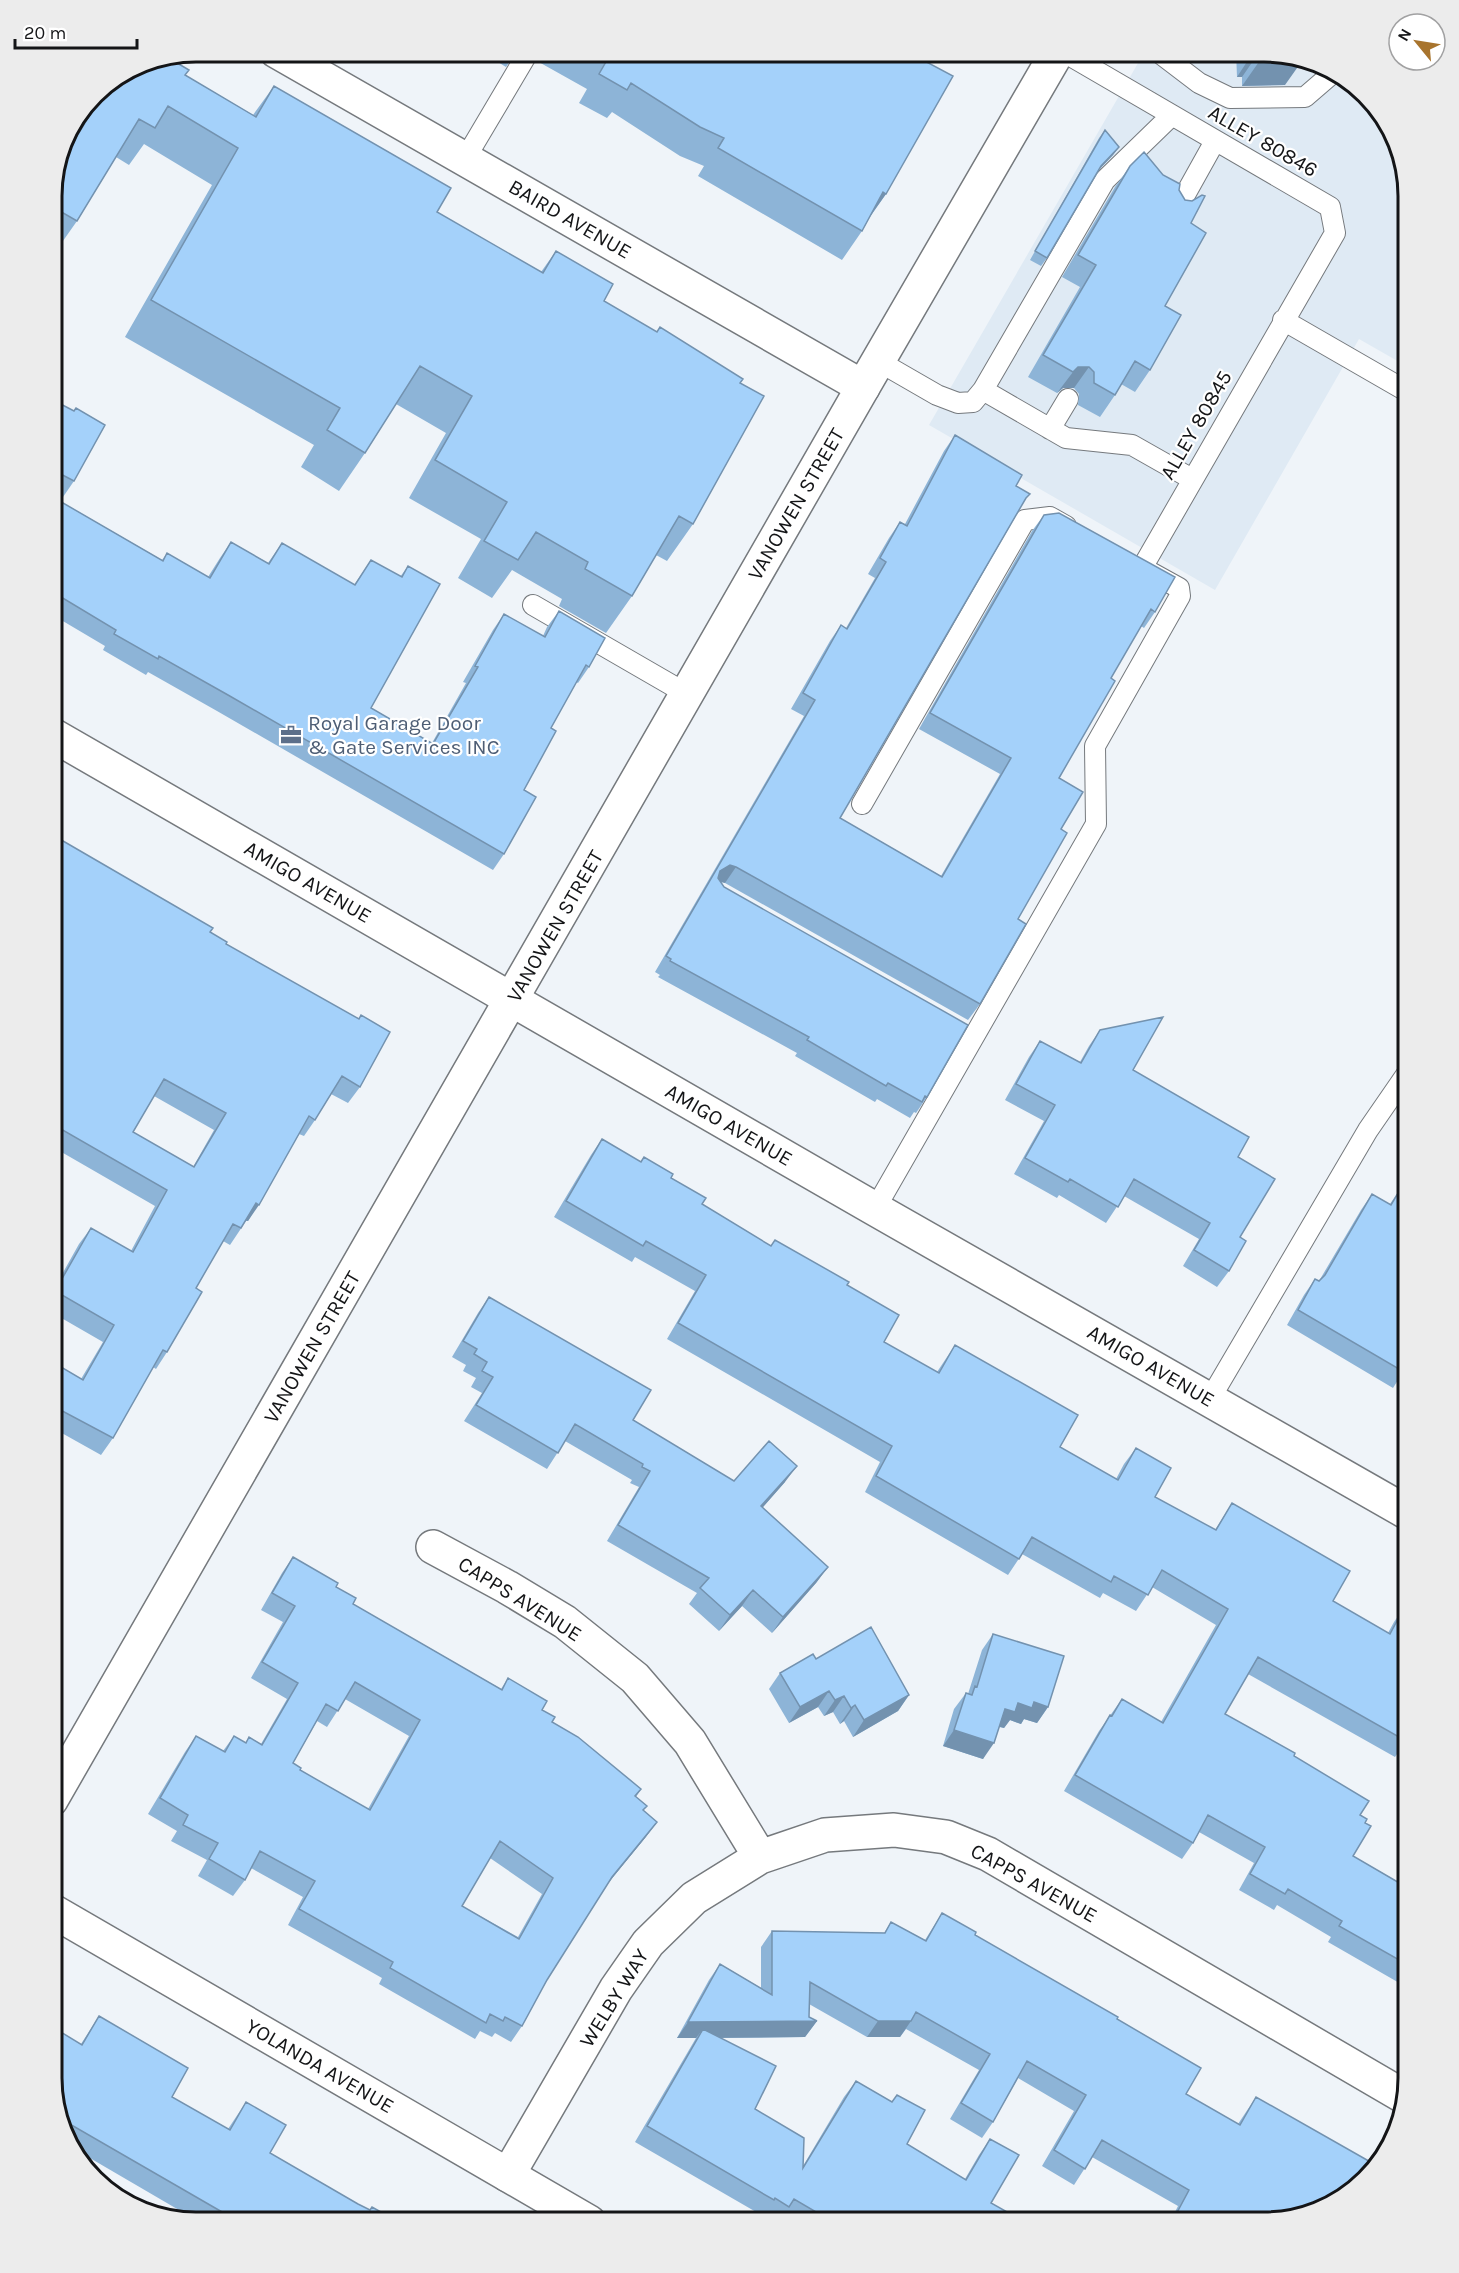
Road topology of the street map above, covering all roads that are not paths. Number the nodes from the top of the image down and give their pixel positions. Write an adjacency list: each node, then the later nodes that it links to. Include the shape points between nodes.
1 (295, 62): 9 (street, BAIRD AVENUE)
2 (522, 62): 9 (lane)
3 (1054, 62): 12 (street, VANOWEN STREET)
4 (1079, 62): 7 (lane, ALLEY 80846)
5 (1171, 62): 6 (lane, via 1199,83 1230,98 1305,97)
6 (1327, 78)
7 (1171, 116): 8 (lane, ALLEY 80846); 14 (lane, via 1105,180)
8 (1215, 141): 10 (lane); 11 (lane, ALLEY 80846, via 1330,207 1335,233)
9 (465, 159): 12 (street, BAIRD AVENUE)
10 (1176, 211)
11 (1283, 320): 13 (lane); 17 (lane, ALLEY 80845)
12 (871, 374): 14 (lane, via 958,403 973,402); 22 (street, VANOWEN STREET)
13 (1397, 384)
14 (983, 390): 16 (lane)
15 (1068, 399): 16 (lane)
16 (1050, 429): 17 (lane, via 1066,438 1132,445)
17 (1192, 479): 20 (lane, ALLEY 80845)
18 (1081, 534): 24 (lane, via 1050,517 1025,520)
19 (1121, 556): 20 (lane)
20 (1146, 560): 27 (lane, via 1179,588 1180,596 1095,746 1096,824)
21 (532, 605): 22 (lane)
22 (687, 694): 25 (street, VANOWEN STREET)
23 (62, 740): 25 (street, AMIGO AVENUE)
24 (862, 804)
25 (513, 999): 29 (street, AMIGO AVENUE); 33 (street, VANOWEN STREET)
26 (954, 1026): 27 (lane)
27 (974, 1037): 29 (lane)
28 (1397, 1088): 30 (lane, via 1368,1130)
29 (875, 1209): 30 (street, AMIGO AVENUE)
30 (1210, 1399): 31 (street, AMIGO AVENUE)
31 (1397, 1508)
32 (433, 1547): 34 (street, CAPPS AVENUE, via 564,1622 635,1678 690,1743)
33 (62, 1781)
34 (760, 1857): 36 (street, CAPPS AVENUE, via 825,1835 894,1830 946,1837 988,1854); 37 (street, WELBY WAY, via 694,1898 648,1943 616,1989)
35 (62, 1916): 37 (street, YOLANDA AVENUE)
36 (1396, 2092)
37 (508, 2175): 38 (street, YOLANDA AVENUE)
38 (571, 2211)

